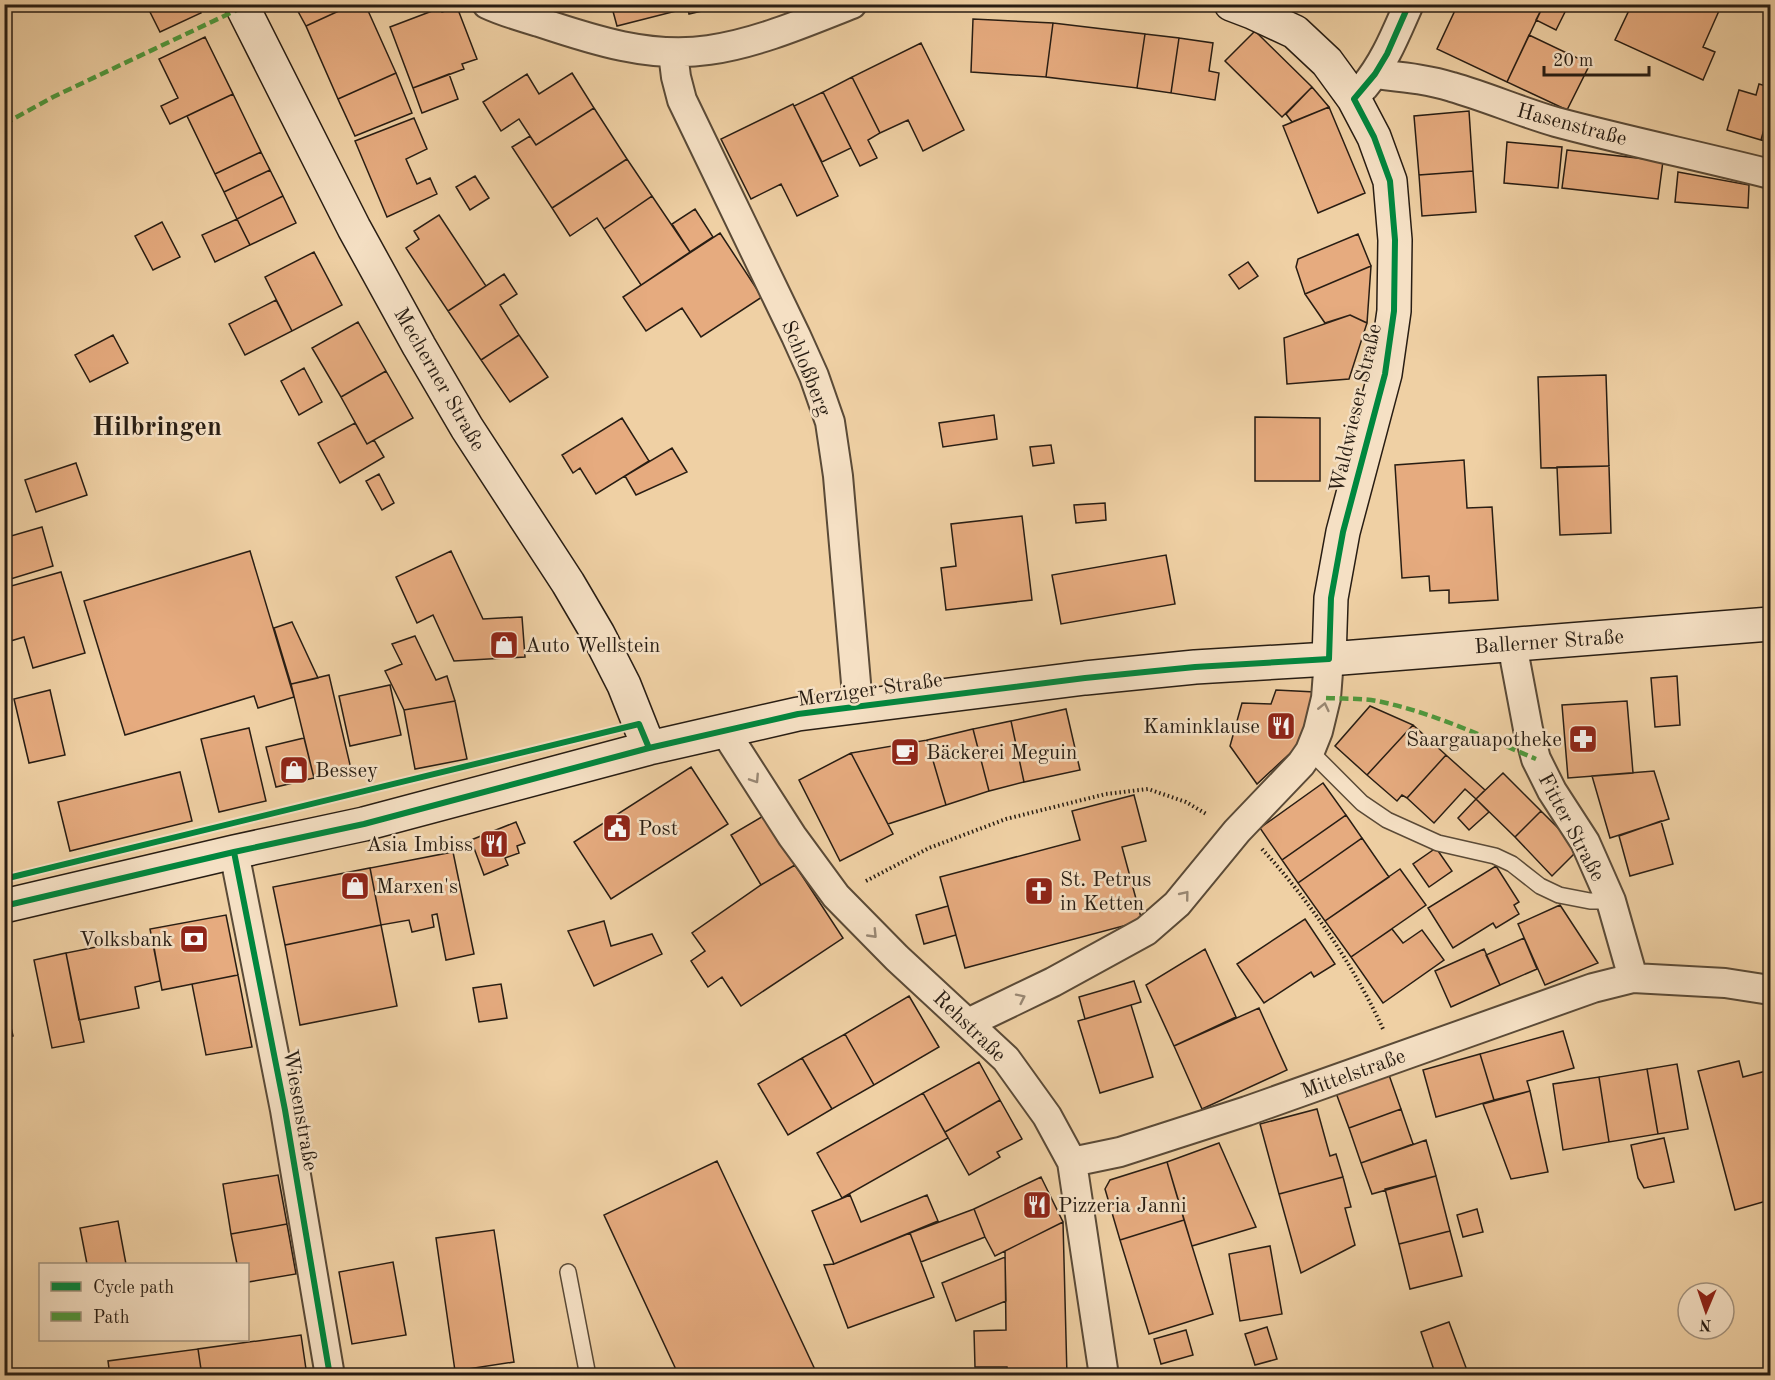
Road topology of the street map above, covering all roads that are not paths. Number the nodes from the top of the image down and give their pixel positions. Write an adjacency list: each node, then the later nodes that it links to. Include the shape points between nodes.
1 (241, 4): 14 (main road, Mecherner Straße, via 354,228 419,346 598,634)
2 (487, 4): 6 (street, via 633,49)
3 (852, 4): 6 (street, via 774,34 709,50)
4 (1231, 4): 7 (main road, Waldwieser Straße, via 1295,32 1327,62)
5 (1409, 4): 7 (street, via 1387,54)
6 (673, 53): 12 (street, Schloßberg, via 682,100 801,346 830,422)
7 (1365, 86): 8 (street, Hasenstraße, via 1421,79 1588,130); 11 (main road, Waldwieser Straße, via 1374,136 1390,181 1395,240 1394,311 1384,374 1341,543 1331,598)
8 (1770, 174)
9 (1770, 624): 10 (main road, Ballerner Straße)
10 (1512, 644): 11 (main road, Ballerner Straße); 17 (street, Fitter Straße, via 1536,759 1585,842)
11 (1329, 659): 12 (main road, Merziger Straße, via 1118,674); 15 (street, one-way to 11, via 1326,698)
12 (858, 706): 13 (main road, Merziger Straße)
13 (724, 730): 14 (main road, Merziger Straße); 21 (street, Rehstraße, one-way to 21, via 836,896)
14 (649, 748): 16 (main road, Merziger Straße, via 364,824)
15 (1310, 751): 17 (lane, via 1362,803 1387,820 1438,843 1495,856 1559,895); 21 (street, one-way to 15, via 1146,931 1177,904)
16 (234, 852): 18 (main road, Merziger Straße); 24 (street, Wiesenstraße, via 285,1110)
17 (1611, 901): 19 (street, Fitter Straße)
18 (4, 906)
19 (1633, 978): 20 (street, via 1725,983); 22 (street, Mittelstraße, via 1593,988 1247,1111 1120,1152)
20 (1770, 990)
21 (968, 1023): 22 (street, Rehstraße, via 1006,1059 1047,1116)
22 (1072, 1162): 26 (street, Rehstraße)
23 (568, 1272): 25 (lane)
24 (330, 1376)
25 (588, 1376)
26 (1104, 1376)

